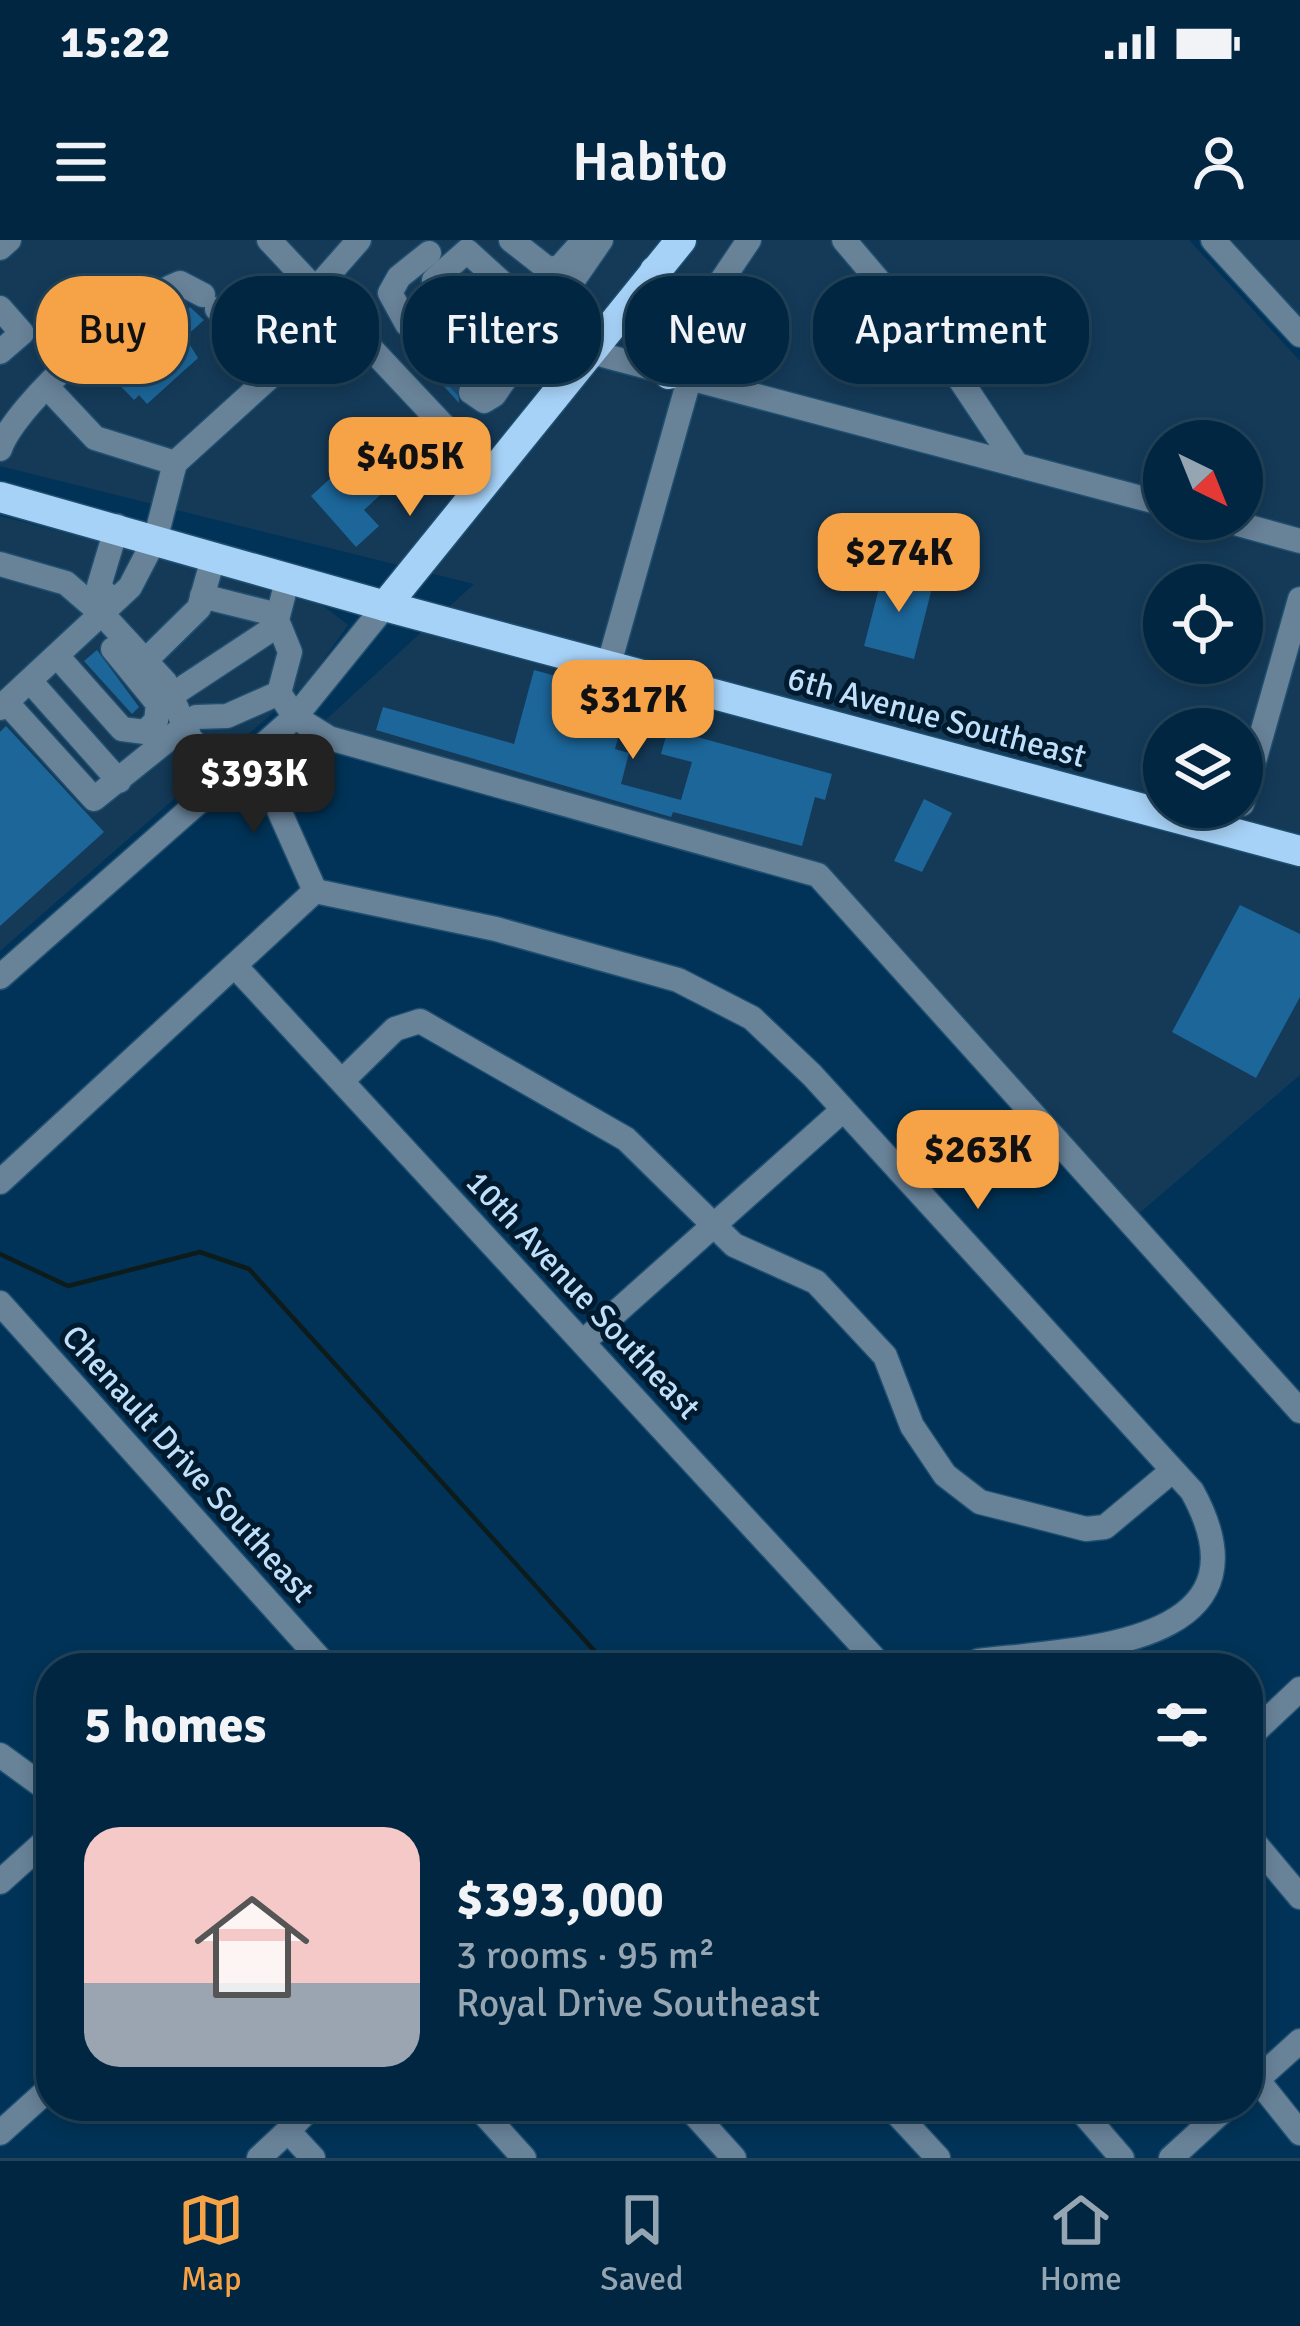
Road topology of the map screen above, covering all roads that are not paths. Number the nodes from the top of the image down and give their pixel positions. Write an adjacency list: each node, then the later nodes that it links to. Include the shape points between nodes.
1 (9, 240): 10 (street)
2 (269, 240): 12 (street)
3 (359, 240): 13 (street)
4 (512, 240): 9 (street, via 555,270)
5 (749, 240): 17 (street)
6 (844, 240): 34 (street, via 951,366)
7 (1214, 240): 22 (street)
8 (436, 245): 20 (street, via 390,293)
9 (583, 246): 16 (street)
10 (0, 248)
11 (665, 251): 21 (main road)
12 (302, 276)
13 (327, 276)
14 (438, 276): 15 (street, via 466,251)
15 (494, 276)
16 (567, 276)
17 (725, 276)
18 (212, 304): 30 (street, via 180,284 162,290)
19 (0, 308): 23 (street, via 22,333)
20 (403, 317)
21 (601, 333)
22 (1300, 335)
23 (0, 352)
24 (379, 358): 35 (street)
25 (262, 384): 33 (street)
26 (500, 384): 31 (street, via 489,399)
27 (561, 384): 35 (main road)
28 (677, 384): 52 (street)
29 (709, 384): 34 (street)
30 (48, 388): 32 (street, via 21,411); 33 (street, via 95,438)
31 (471, 392)
32 (0, 449)
33 (176, 463): 40 (street)
34 (1017, 465): 37 (street)
35 (489, 474): 47 (main road)
36 (0, 496): 38 (main road, 6th Avenue Southeast)
37 (1143, 498)
38 (117, 526): 40 (main road, 6th Avenue Southeast); 48 (street, via 99,586)
39 (1263, 531): 41 (street)
40 (156, 537): 42 (main road, 6th Avenue Southeast); 48 (street, via 130,587)
41 (1300, 541)
42 (214, 555): 44 (main road, 6th Avenue Southeast); 45 (street)
43 (2, 568): 48 (street, via 66,583)
44 (288, 577): 47 (main road, 6th Avenue Southeast); 49 (street)
45 (202, 596): 49 (street); 51 (street)
46 (1300, 599): 59 (street)
47 (385, 606): 52 (main road, 6th Avenue Southeast); 57 (street)
48 (102, 614): 50 (street); 50 (street, via 155,697 151,728 122,729); 51 (street)
49 (278, 620): 54 (street, via 290,648); 55 (street)
50 (58, 657): 53 (street)
51 (146, 661): 55 (street)
52 (609, 664): 63 (main road, 6th Avenue Southeast)
53 (30, 681): 56 (street); 62 (street)
54 (279, 693): 57 (street); 58 (street)
55 (172, 695): 58 (street)
56 (3, 706): 62 (street, via 90,796)
57 (295, 717): 60 (street); 75 (street, via 329,738 818,875)
58 (185, 725): 61 (street); 62 (street)
59 (1263, 729)
60 (253, 752): 61 (street); 66 (street)
61 (224, 778): 68 (street)
62 (119, 782)
63 (1143, 791)
64 (1262, 828): 65 (main road, 6th Avenue Southeast)
65 (1300, 851)
66 (315, 891): 67 (street); 70 (street, via 678,980 752,1018)
67 (236, 967): 69 (street, 10th Avenue Southeast); 71 (street)
68 (0, 977)
69 (341, 1081): 72 (street, via 395,1029 420,1021 626,1139); 74 (street, 10th Avenue Southeast)
70 (843, 1110): 72 (street); 76 (street)
71 (0, 1182)
72 (710, 1226): 74 (street); 76 (street, via 816,1282 885,1356 912,1426 945,1474 980,1502 1085,1529 1105,1526)
73 (0, 1303): 77 (street, Chenault Drive Southeast)
74 (584, 1342): 78 (street, 10th Avenue Southeast)
75 (1300, 1411)
76 (1172, 1471): 79 (street, via 1213,1529 1205,1590 1179,1622)
77 (315, 1653)
78 (869, 1653)
79 (1085, 1653)
80 (1300, 1689): 81 (street)
81 (1263, 1724)
82 (0, 1755): 83 (street)
83 (36, 1781)
84 (36, 1850): 86 (street)
85 (1263, 1852): 87 (street)
86 (0, 1882)
87 (1300, 1897)
88 (1300, 2041): 89 (street)
89 (1263, 2070)
90 (1263, 2092): 100 (street)
91 (36, 2101): 99 (street)
92 (298, 2121): 98 (street)
93 (491, 2121): 103 (street)
94 (701, 2121): 104 (street)
95 (904, 2121): 105 (street)
96 (1090, 2121): 106 (street)
97 (1212, 2121): 107 (street)
98 (288, 2131): 101 (street); 102 (street)
99 (0, 2133)
100 (1300, 2133)
101 (259, 2158)
102 (313, 2158)
103 (524, 2158)
104 (734, 2158)
105 (938, 2158)
106 (1122, 2158)
107 (1171, 2158)

